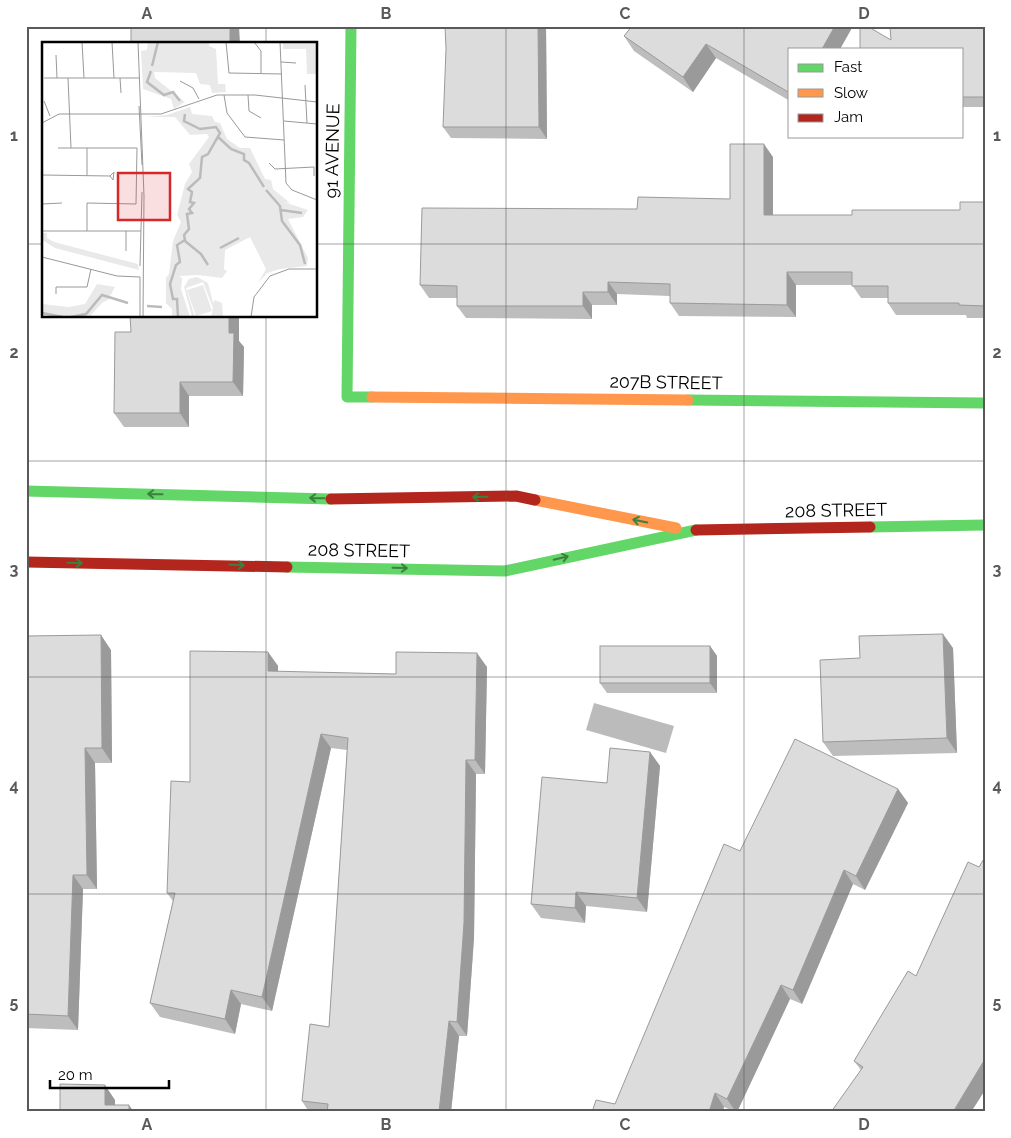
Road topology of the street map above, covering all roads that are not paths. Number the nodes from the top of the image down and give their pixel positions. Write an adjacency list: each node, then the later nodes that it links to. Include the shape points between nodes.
1 (351, 26): 2 (main road, 91 AVENUE)
2 (347, 397): 3 (main road, 207B STREET)
3 (985, 403)
4 (26, 491): 6 (main road, 208 STREET, one-way to 4, via 516,496 319,499)
5 (985, 525): 6 (main road, 208 STREET)
6 (688, 530): 7 (main road, 208 STREET, one-way to 6, via 505,571)
7 (26, 562)

